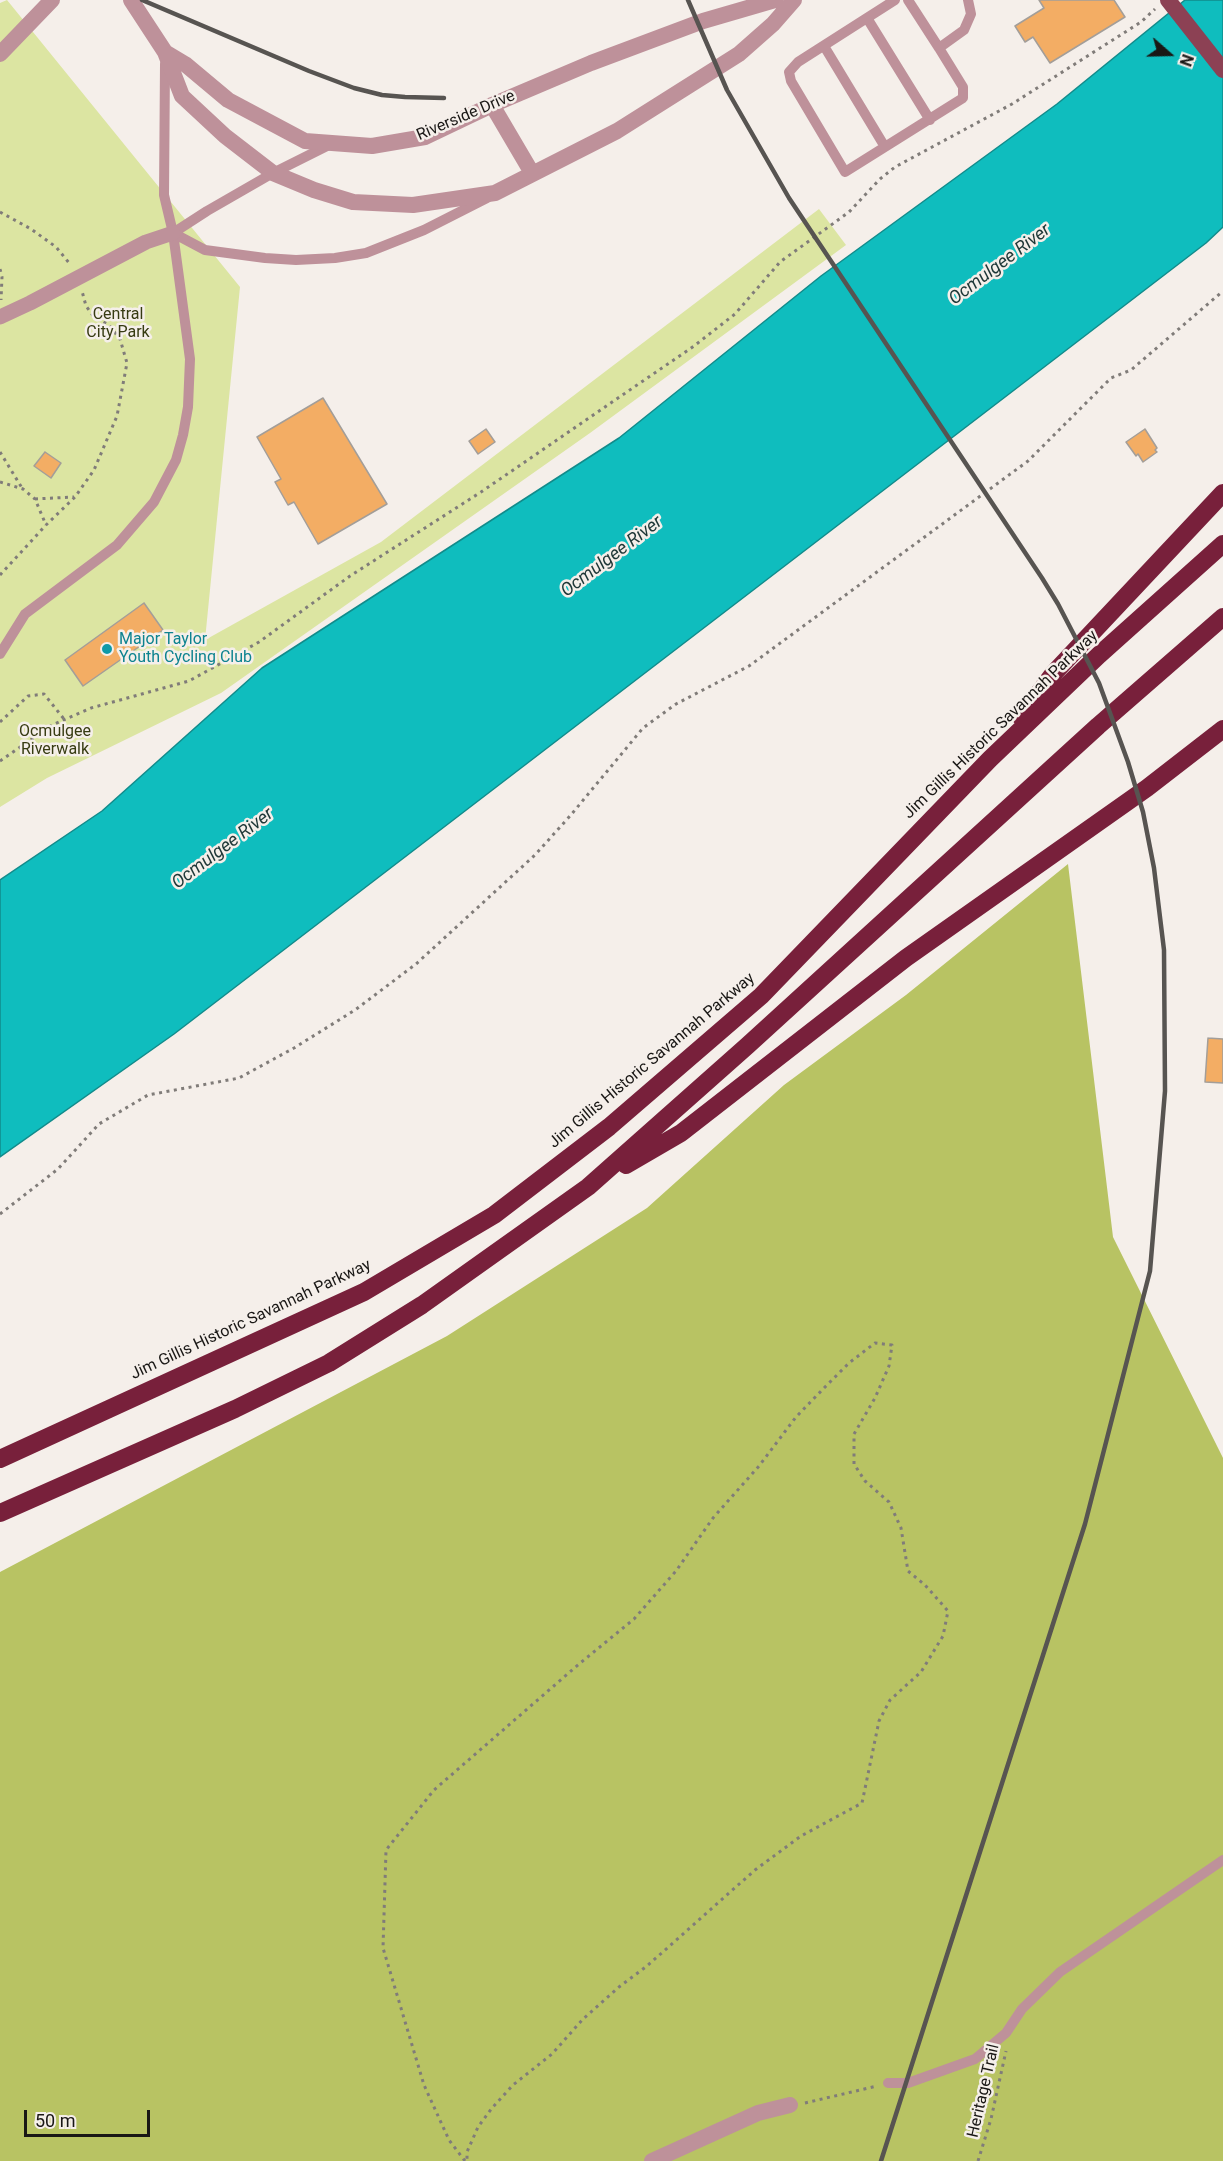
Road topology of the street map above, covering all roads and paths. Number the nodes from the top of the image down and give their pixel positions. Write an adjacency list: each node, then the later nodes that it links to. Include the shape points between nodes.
1 (52, 0): 13 (street)
2 (131, 0): 12 (street)
3 (775, 0): 15 (street, Riverside Drive, via 650,40)
4 (794, 0): 20 (street, via 773,24 733,57 617,131)
5 (895, 0): 9 (lane)
6 (909, 0): 11 (lane)
7 (968, 0): 11 (lane, via 971,14 964,30)
8 (1163, 4): 14 (main road); 40 (path, via 1012,104 880,178 849,212 780,262 735,314 694,346 350,576 259,642 189,681 91,708)
9 (867, 18): 10 (lane); 16 (lane)
10 (824, 45): 18 (lane); 18 (lane, via 789,72 845,172)
11 (939, 48): 16 (lane, via 963,87 963,98)
12 (165, 52): 17 (street, Riverside Drive, via 243,109 305,141); 19 (street, via 182,96); 23 (lane, via 164,195)
13 (0, 54)
14 (1223, 70)
15 (492, 105): 17 (street, Riverside Drive, via 425,137 372,146); 20 (street)
16 (930, 120): 18 (lane)
17 (331, 144): 19 (lane)
18 (885, 147)
19 (273, 173): 21 (street, via 353,202 413,205); 23 (lane)
20 (532, 173): 21 (street)
21 (495, 193): 23 (lane, via 424,230 366,253 335,258 296,260 205,250)
22 (0, 212): 25 (path, via 56,247)
23 (173, 233): 25 (street, via 146,242); 39 (lane, via 190,359 188,407 176,460 154,502 117,545 25,614)
24 (0, 268): 27 (path)
25 (78, 278): 28 (street); 33 (path, via 86,306 120,339 127,363 117,416 94,471)
26 (1223, 291): 46 (path, via 1131,370 1112,378 1028,461 749,666 676,704 643,728 535,855 416,964 355,1010 239,1078 148,1095 99,1124 58,1169)
27 (0, 308)
28 (0, 317)
29 (0, 452): 31 (path)
30 (0, 482): 31 (path)
31 (23, 489): 34 (path)
32 (1223, 493): 43 (highway, via 1054,673)
33 (75, 497): 34 (path); 35 (path)
34 (34, 499): 35 (path)
35 (46, 525): 37 (path)
36 (1223, 544): 43 (highway, Jim Gillis Historic Savannah Parkway)
37 (0, 575)
38 (1223, 618): 45 (highway)
39 (0, 654)
40 (64, 720): 41 (path, via 44,694 28,696); 44 (path)
41 (0, 722)
42 (1223, 729): 45 (highway, via 1148,788 906,958 681,1133)
43 (990, 759): 47 (highway, Jim Gillis Historic Savannah Parkway, via 761,996 609,1127 494,1215 364,1292)
44 (0, 761)
45 (588, 1187): 48 (highway, via 422,1305 329,1363)
46 (0, 1214)
47 (0, 1459)
48 (0, 1513)
49 (1223, 1860): 50 (lane, via 1060,1972 1022,2009)
50 (1011, 2026): 51 (lane, via 975,2059 908,2083); 55 (path, Heritage Trail)
51 (888, 2083): 52 (path)
52 (790, 2106): 54 (street, via 758,2113)
53 (466, 2161): 53 (path, via 449,2140 424,2085 382,1948 386,1850 434,1790 634,1619 796,1417 849,1363 875,1343 892,1345 880,1388 854,1434 854,1464 865,1481 889,1502 901,1528 908,1571 948,1611 943,1636 921,1672 890,1700 879,1721 862,1803 801,1836 755,1870 583,2019 552,2054 513,2085 492,2108 478,2127)
54 (652, 2161)
55 (978, 2161)

